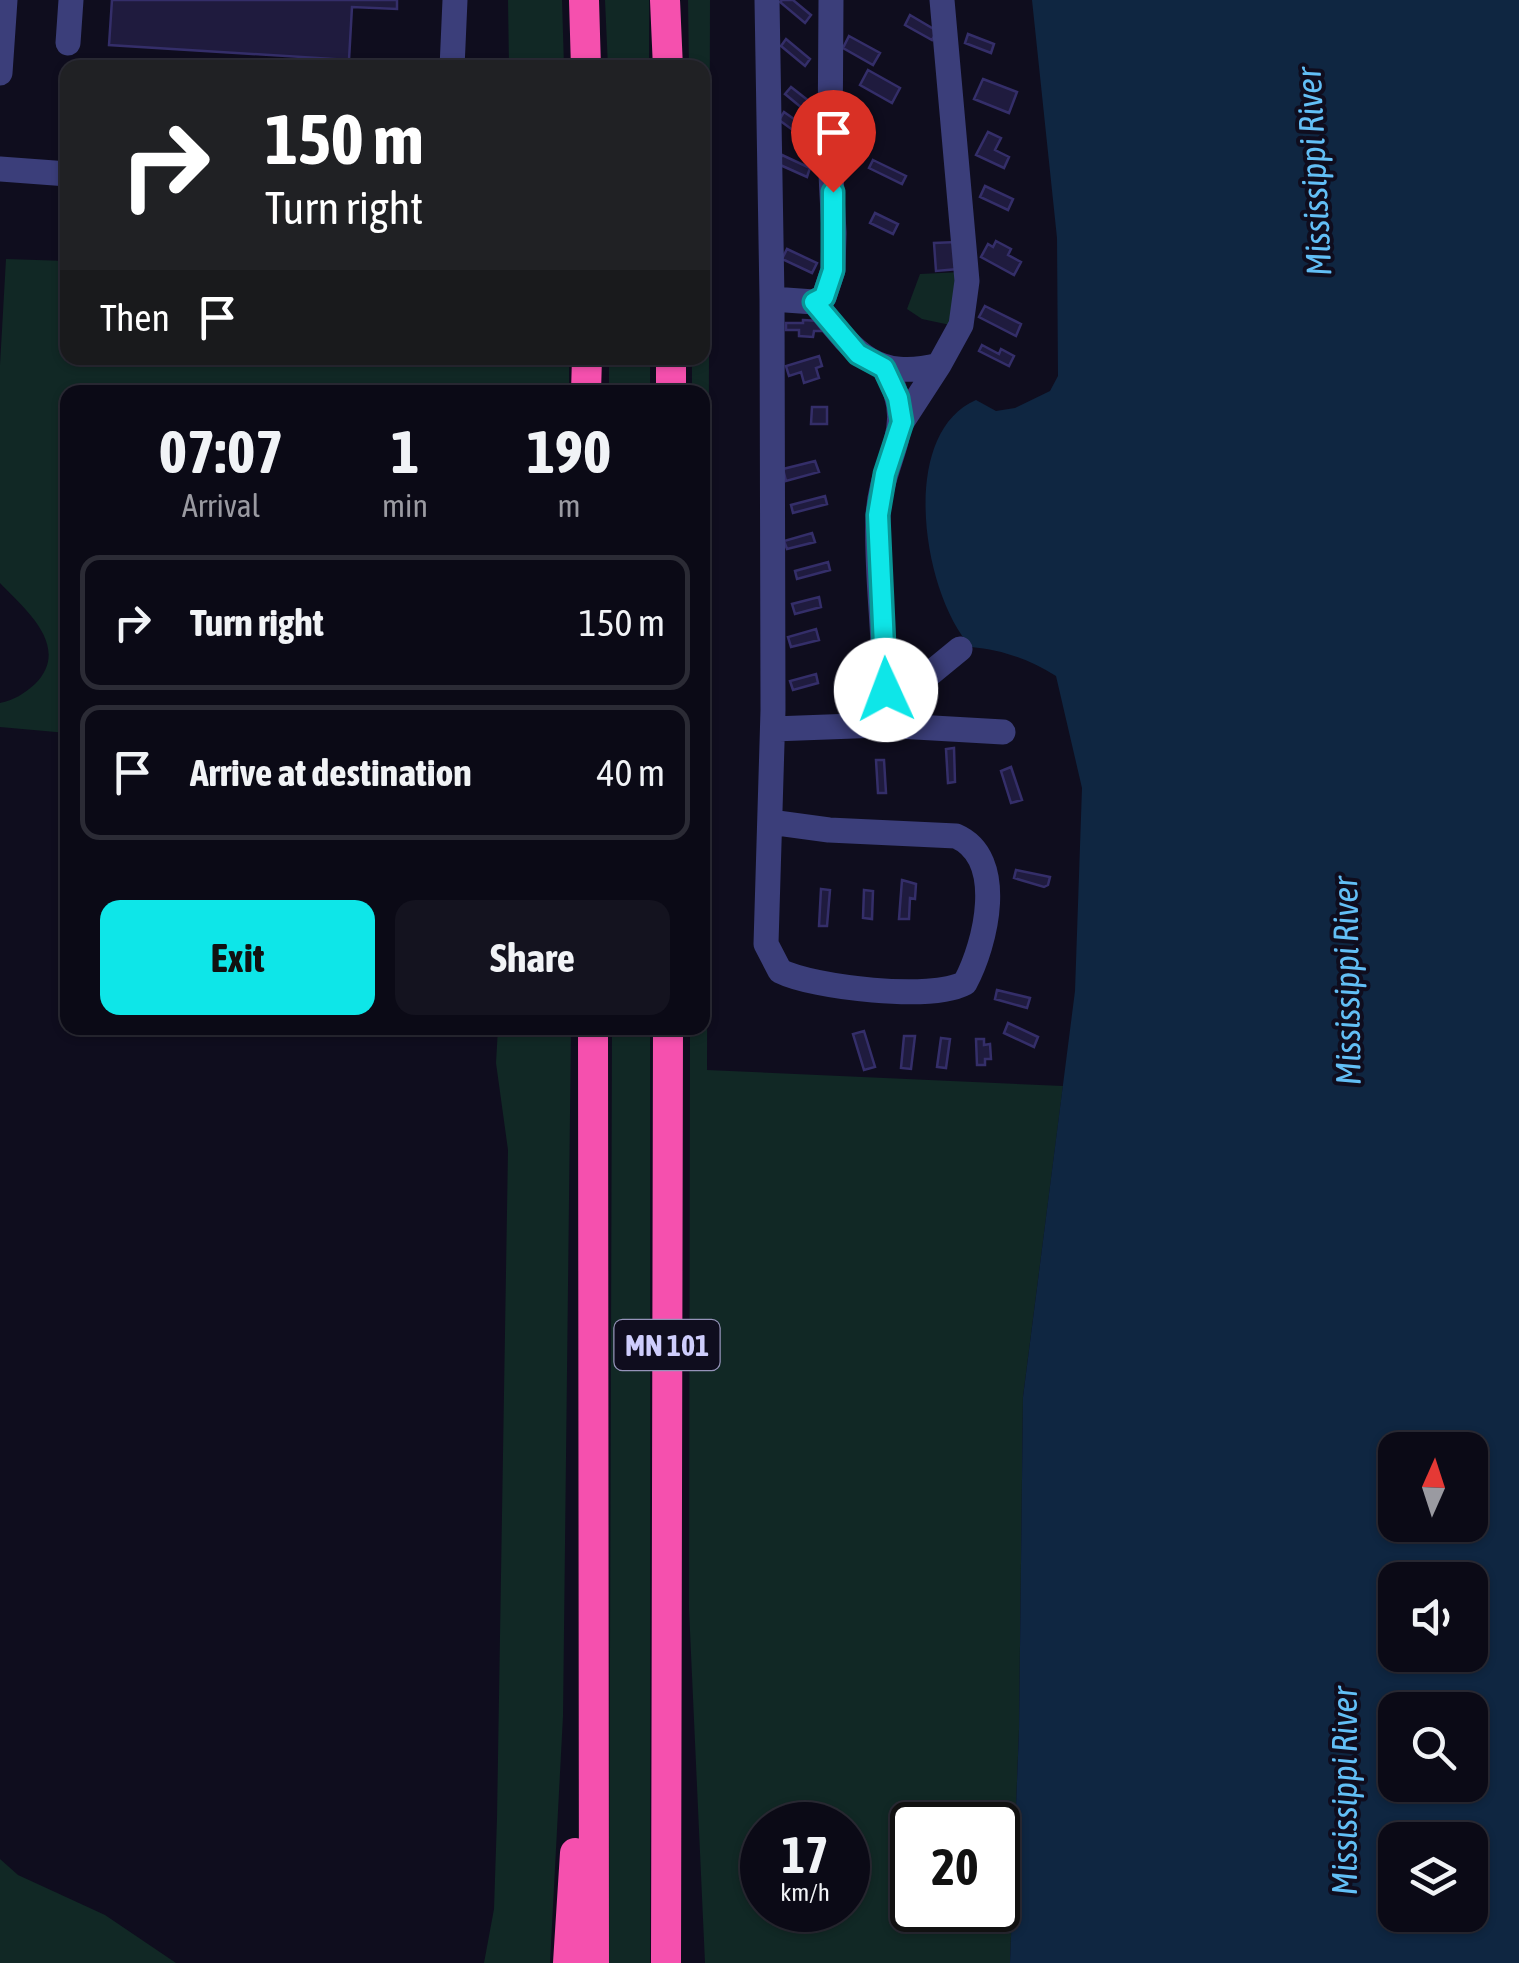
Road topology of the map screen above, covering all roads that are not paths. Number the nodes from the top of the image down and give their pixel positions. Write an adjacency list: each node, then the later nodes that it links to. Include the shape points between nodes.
1 (5, 0): 13 (street)
2 (71, 0): 9 (street)
3 (456, 0): 10 (street)
4 (584, 0): 11 (highway)
5 (665, 0): 12 (highway)
6 (767, 0): 16 (street)
7 (831, 0): 17 (street, via 833,270 824,297)
8 (942, 0): 18 (street, via 967,281 961,325)
9 (68, 43)
10 (452, 60)
11 (586, 60)
12 (668, 60)
13 (0, 72)
14 (0, 169): 15 (street)
15 (60, 173)
16 (772, 299): 17 (street); 23 (street)
17 (814, 302): 19 (street, via 858,354)
18 (940, 365): 19 (street); 20 (street)
19 (884, 368): 20 (street)
20 (902, 422): 22 (street, via 878,515)
21 (960, 648): 22 (street)
22 (882, 714): 23 (street); 24 (street)
23 (772, 729): 25 (street)
24 (1003, 732)
25 (770, 822): 25 (street, via 766,944 780,970 814,984 930,993 965,983 987,884 985,865 970,842)
26 (593, 1035): 28 (highway, MN 101)
27 (668, 1035): 29 (highway, MN 101)
28 (593, 1661): 30 (highway); 31 (highway, MN 101)
29 (669, 1664): 32 (highway, MN 101); 33 (highway)
30 (568, 1963)
31 (594, 1963)
32 (666, 1963)
33 (688, 1963)

